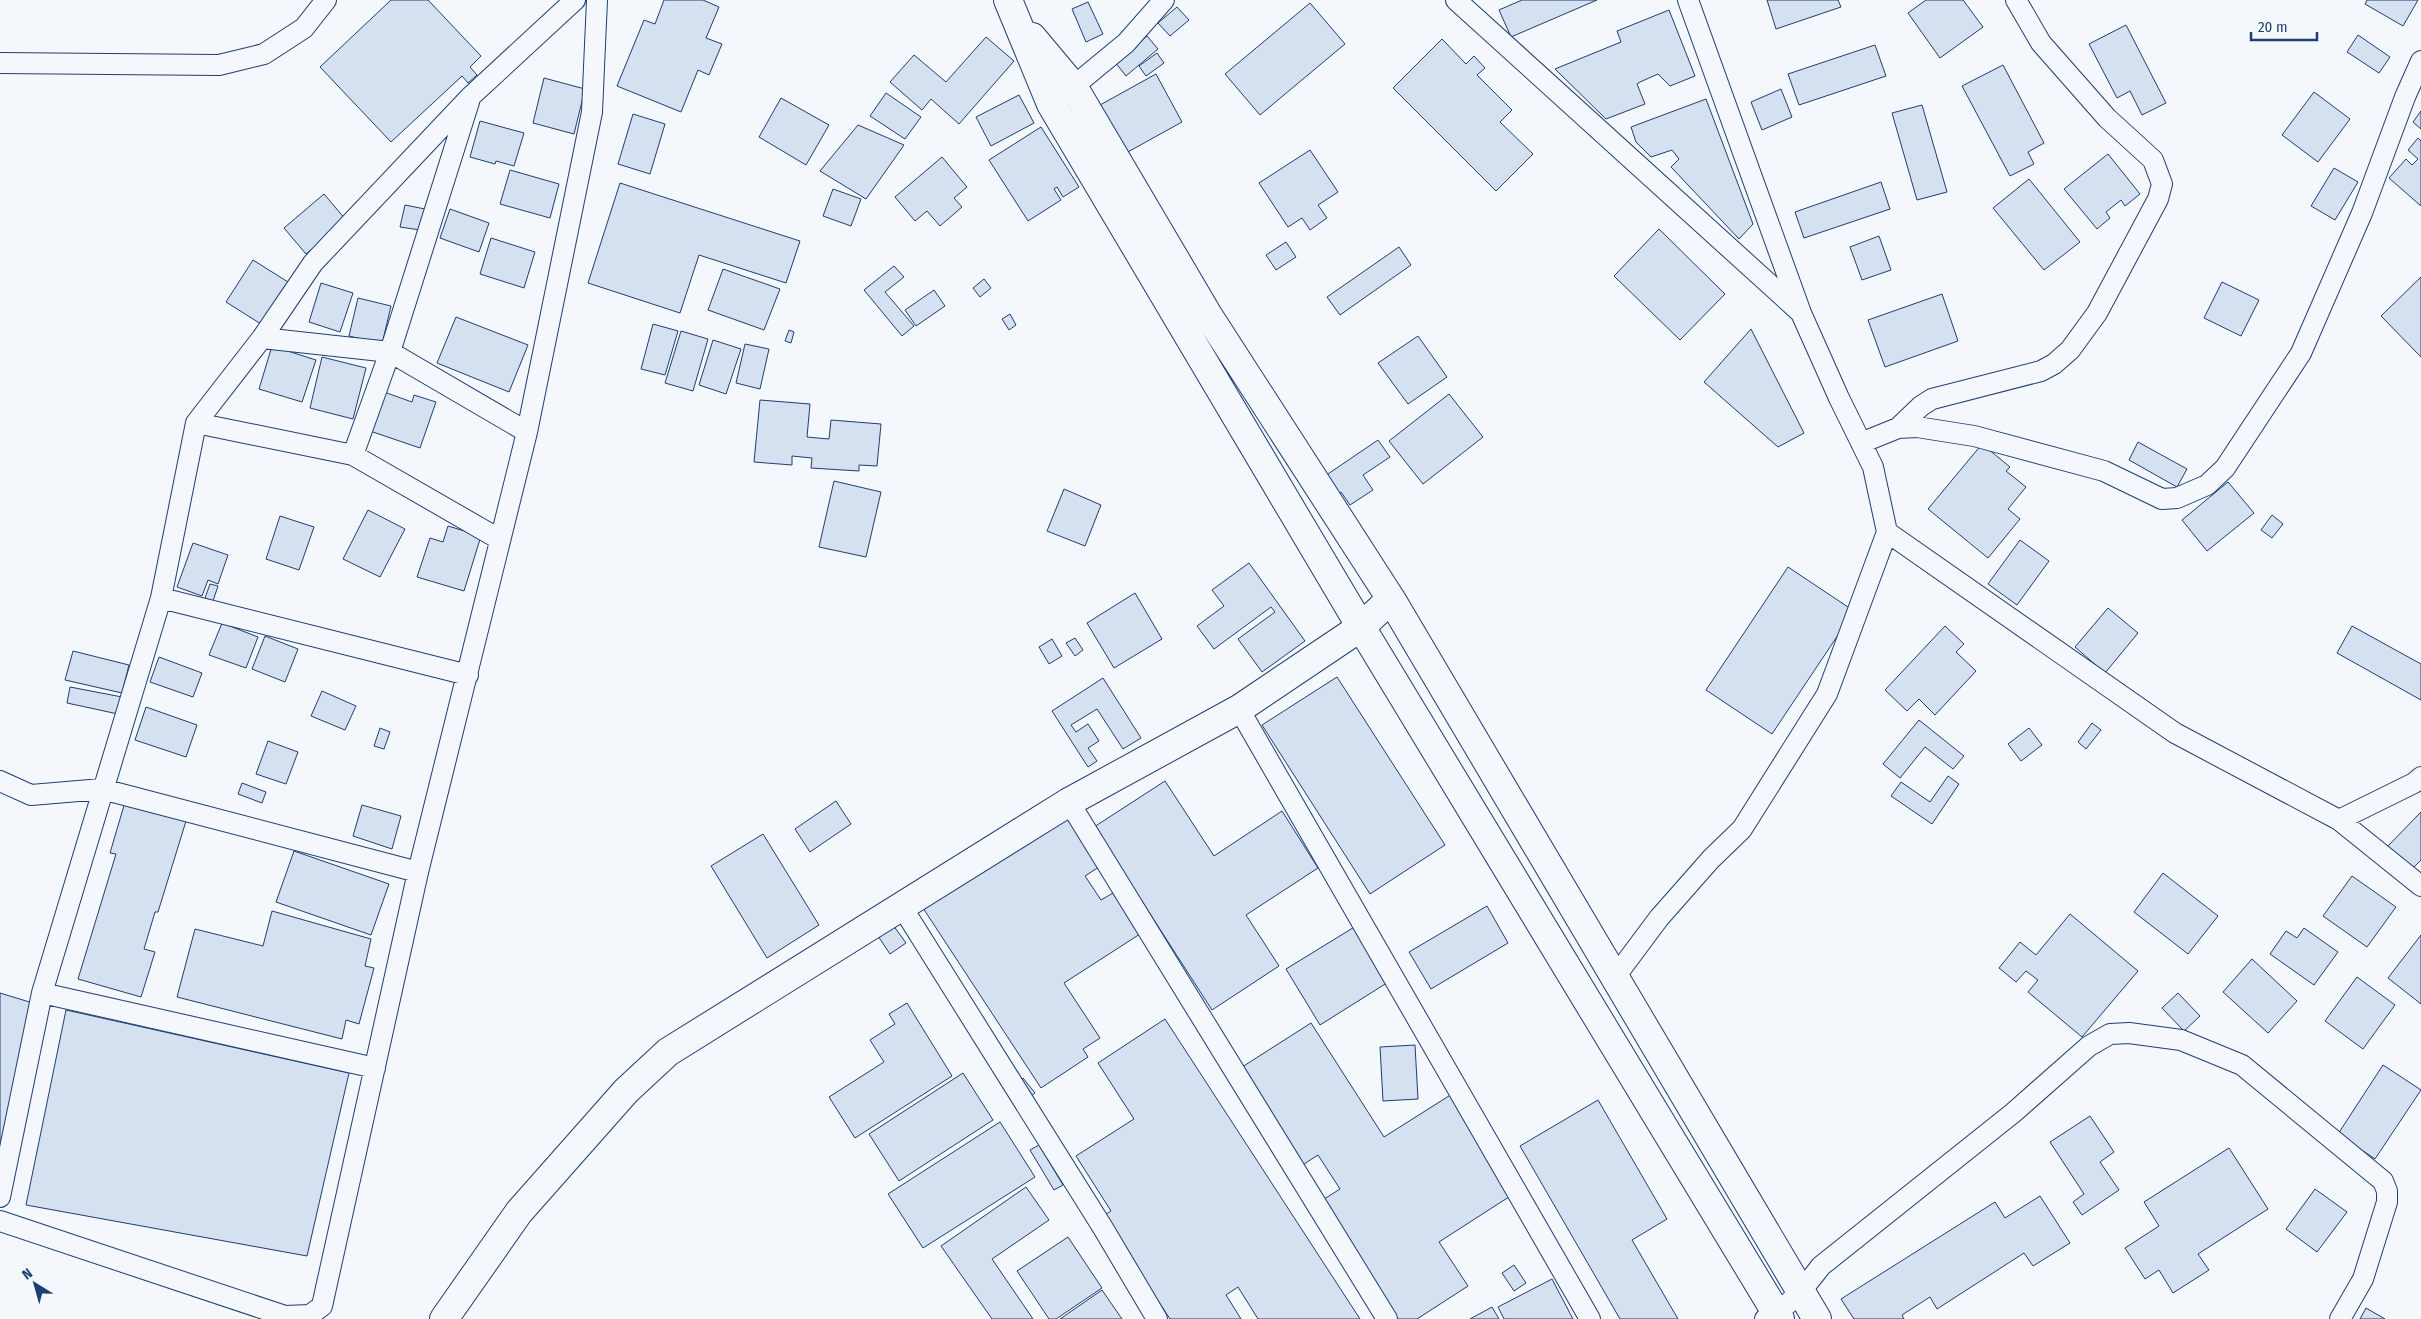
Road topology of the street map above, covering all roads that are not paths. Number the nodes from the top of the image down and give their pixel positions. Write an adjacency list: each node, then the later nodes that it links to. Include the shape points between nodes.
1 (326, 0): 10 (street, via 304,28 264,54 219,65)
2 (575, 0): 12 (street)
3 (597, 0): 21 (street, via 592,112)
4 (1164, 0): 11 (street, via 1126,43)
5 (1456, 0): 14 (street)
6 (1688, 0): 14 (street)
7 (2016, 0): 20 (street, via 2041,43 2107,118 2153,160 2162,184 2158,199 2097,313 2070,350 2041,371 1932,399)
8 (1013, 9): 11 (main road); 13 (main road)
9 (2421, 60): 20 (street, via 2362,213 2301,354 2225,468 2207,485 2177,498 2162,499 2104,471 1974,436 1917,427)
10 (0, 63)
11 (1073, 86): 13 (street); 15 (main road)
12 (470, 97): 17 (street, via 313,263); 18 (street)
13 (1051, 104): 16 (main road)
14 (1801, 313): 22 (street)
15 (1208, 315): 16 (main road); 27 (main road)
16 (1186, 331): 28 (main road)
17 (262, 338): 18 (street); 19 (street)
18 (390, 352): 21 (street); 23 (street)
19 (196, 423): 23 (street); 26 (street)
20 (1898, 428): 22 (street)
21 (527, 432): 25 (street)
22 (1861, 443): 24 (street, via 1873,467)
23 (353, 455): 25 (street)
24 (1887, 532): 35 (street, via 2175,733); 39 (street, via 1827,694 1742,829 1660,918)
25 (498, 539): 29 (street)
26 (161, 598): 29 (street); 33 (street)
27 (1391, 599): 28 (main road); 39 (main road)
28 (1361, 627): 30 (main road); 41 (main road)
29 (468, 675): 36 (street)
30 (1239, 709): 34 (main road); 50 (street)
31 (2421, 777): 35 (street)
32 (0, 781): 33 (street, via 31,795)
33 (102, 790): 36 (street); 40 (street)
34 (1069, 802): 38 (main road); 49 (street)
35 (2339, 820): 37 (street)
36 (418, 872): 42 (street)
37 (2421, 886)
38 (902, 907): 47 (main road, via 668,1052 626,1091 519,1212); 48 (street)
39 (1615, 977): 41 (main road); 45 (main road)
40 (42, 993): 42 (street); 43 (street)
41 (1588, 1000): 46 (main road)
42 (376, 1068): 44 (street, via 326,1294 322,1306 310,1315 285,1316)
43 (0, 1197)
44 (0, 1221)
45 (1801, 1292): 46 (street); 51 (main road); 52 (street, via 1821,1266 2013,1113 2090,1046 2110,1034 2129,1033 2181,1040 2242,1065 2383,1181 2388,1191 2387,1202 2363,1279)
46 (1774, 1317)
47 (444, 1319)
48 (1157, 1319)
49 (1387, 1319)
50 (1590, 1319)
51 (1816, 1319)
52 (2340, 1319)

